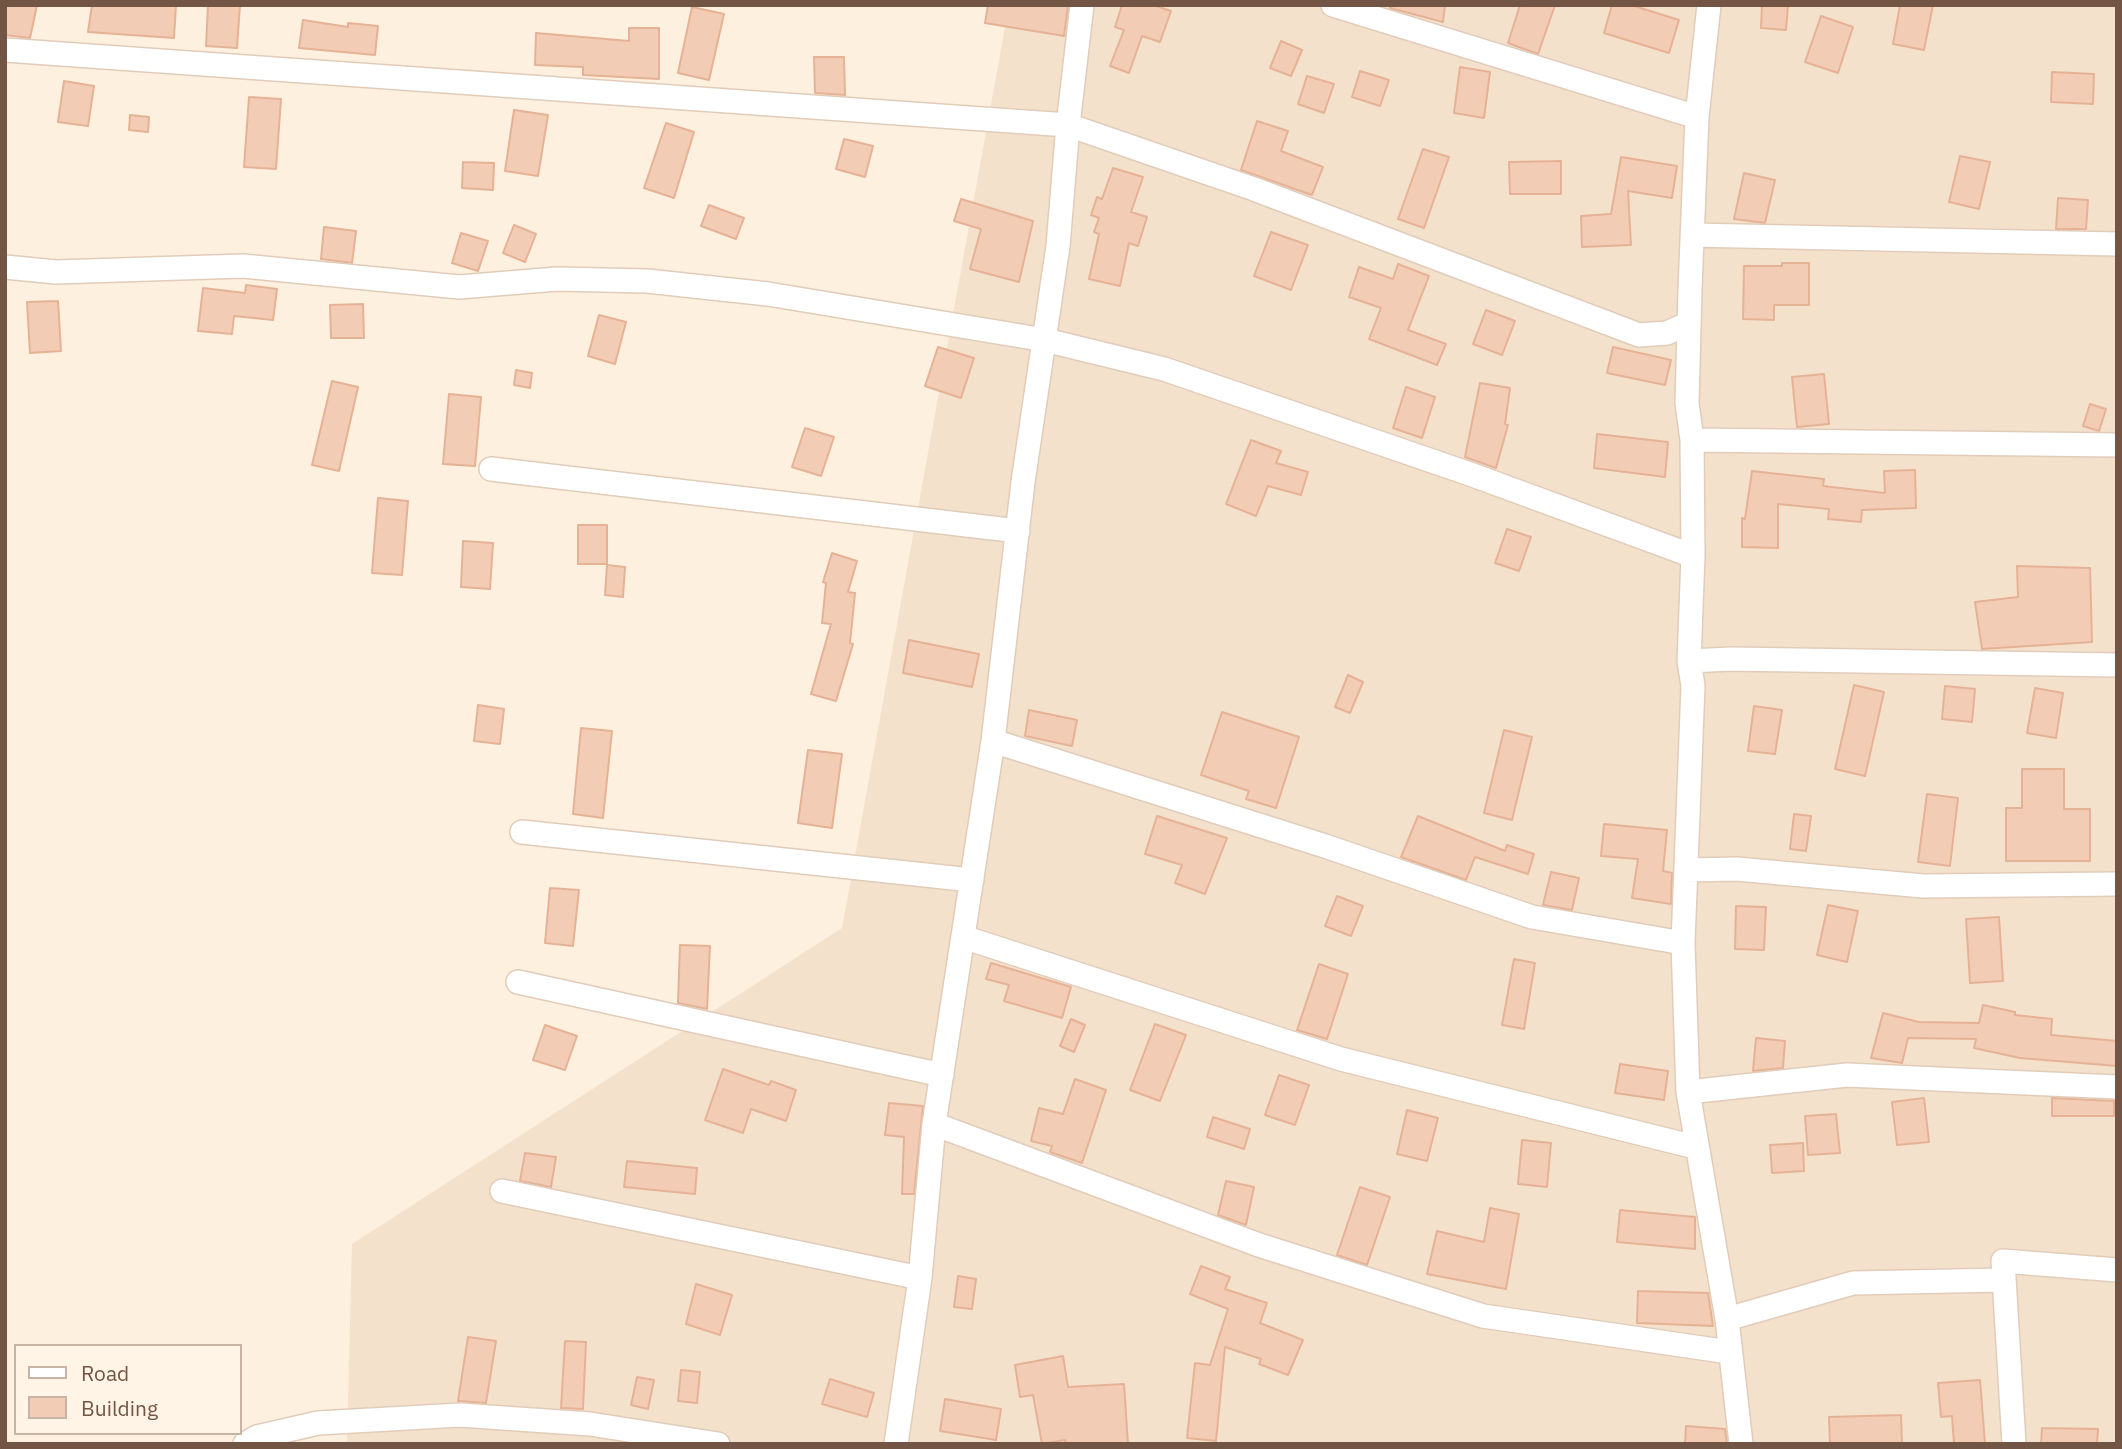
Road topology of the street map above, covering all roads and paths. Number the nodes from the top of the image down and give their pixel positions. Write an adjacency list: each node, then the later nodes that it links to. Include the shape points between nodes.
1 (1082, 5): 6 (street)
2 (1333, 5): 5 (street)
3 (1709, 5): 5 (street)
4 (5, 50): 6 (street)
5 (1697, 117): 7 (street)
6 (1068, 125): 10 (street, via 1254,189 1639,335 1667,333); 11 (street)
7 (1693, 235): 8 (street); 10 (street)
8 (2117, 244)
9 (5, 267): 11 (street, via 56,272 243,266 459,287 557,279 647,281 768,294)
10 (1689, 323): 12 (street, via 1687,403)
11 (1045, 340): 15 (street); 16 (street, via 1164,369)
12 (1692, 440): 13 (street); 16 (street)
13 (2117, 445)
14 (492, 469): 15 (street)
15 (1018, 531): 19 (street)
16 (1693, 556): 17 (street)
17 (1689, 661): 18 (street); 21 (street, via 1693,686)
18 (2117, 664)
19 (993, 741): 22 (street); 25 (street, via 1532,916)
20 (522, 832): 22 (street)
21 (1686, 870): 23 (street, via 1737,869 1923,886); 25 (street)
22 (972, 880): 24 (street)
23 (2117, 884)
24 (963, 937): 27 (street); 31 (street, via 1341,1059)
25 (1683, 943): 29 (street)
26 (518, 982): 27 (street)
27 (942, 1075): 30 (street)
28 (2117, 1087): 29 (street, via 1847,1075)
29 (1688, 1092): 31 (street)
30 (934, 1124): 34 (street); 37 (street, via 1259,1245 1483,1316)
31 (1695, 1147): 36 (street)
32 (502, 1191): 34 (street)
33 (2117, 1270): 35 (street, via 2003,1261)
34 (920, 1278): 40 (street)
35 (2003, 1280): 36 (street, via 1853,1283); 42 (street)
36 (1727, 1319): 37 (street)
37 (1729, 1352): 41 (street)
38 (245, 1444): 39 (street, via 318,1423 460,1415 590,1424)
39 (718, 1444)
40 (896, 1444)
41 (1741, 1444)
42 (2014, 1444)

